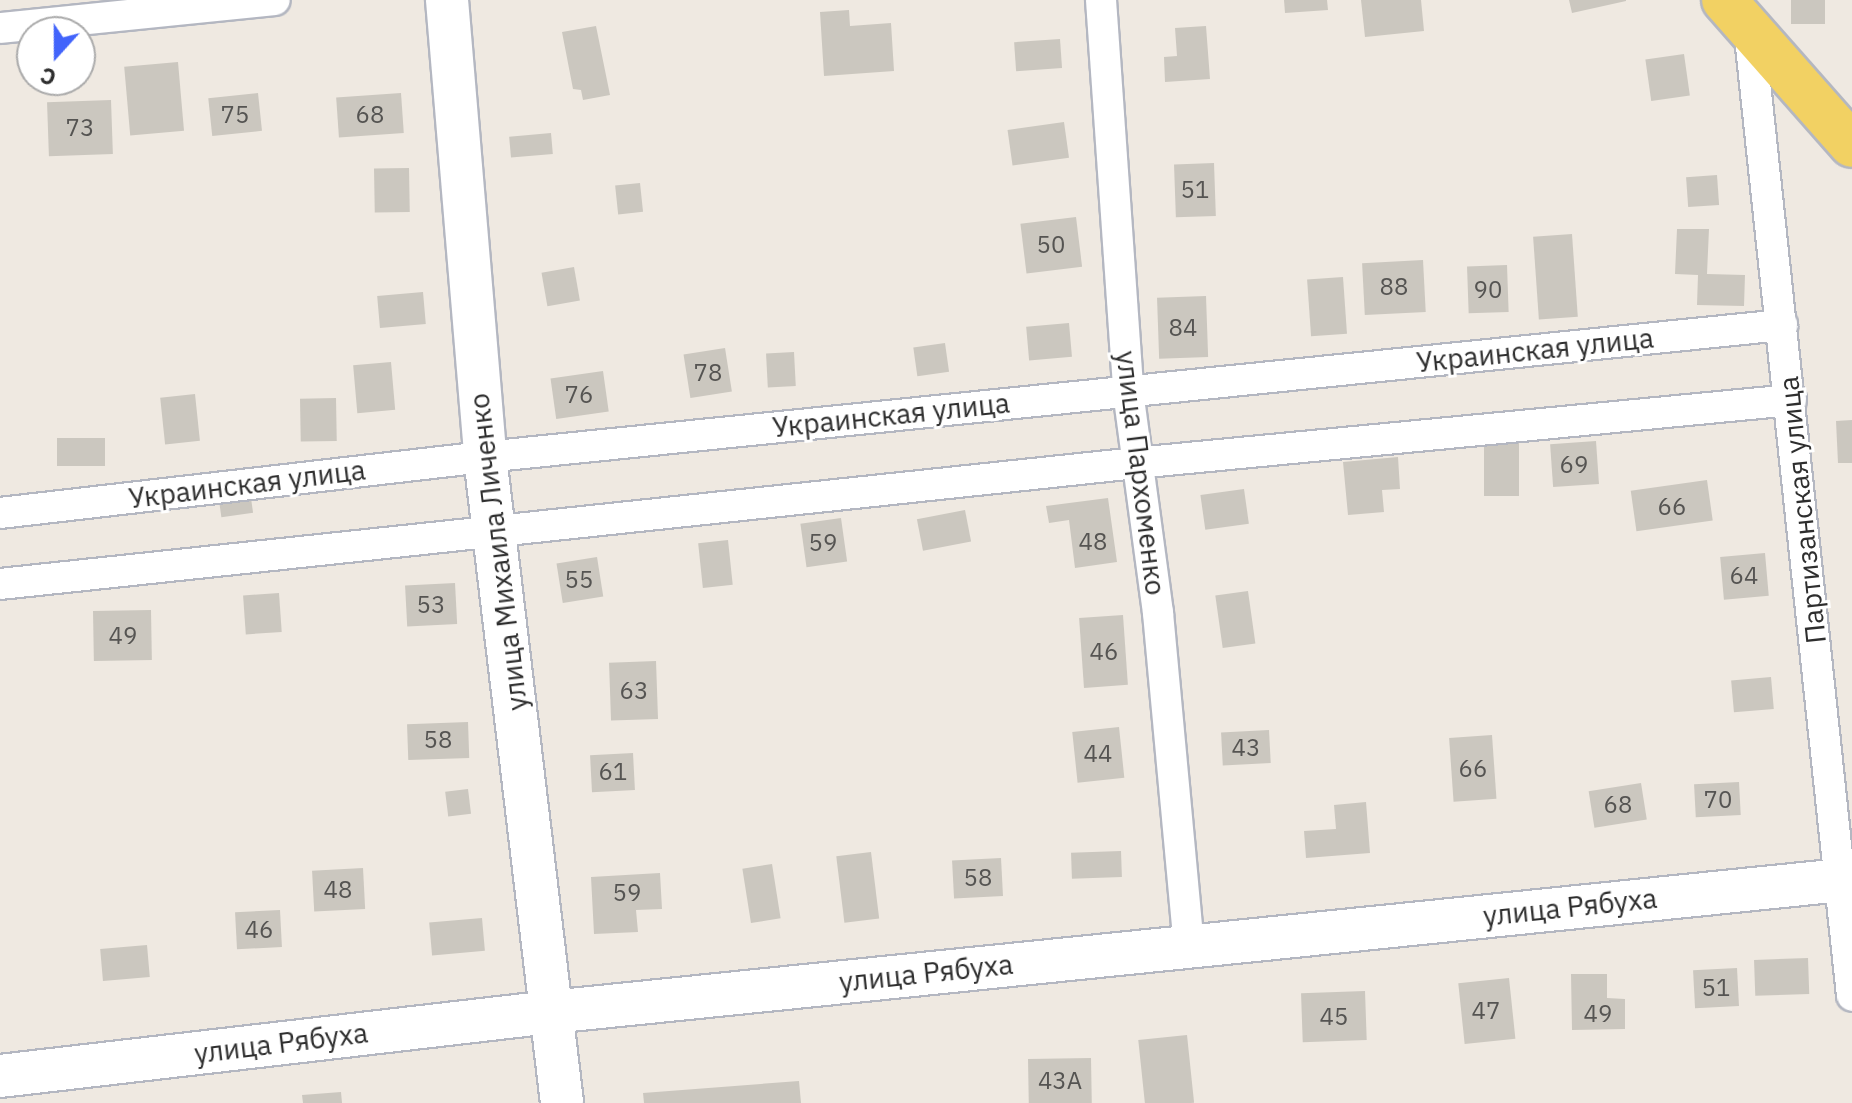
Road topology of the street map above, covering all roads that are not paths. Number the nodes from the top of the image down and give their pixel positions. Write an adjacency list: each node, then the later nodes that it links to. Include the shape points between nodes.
1 (275, 0): 5 (street)
2 (447, 0): 10 (main road, улица Михаила Личенко)
3 (1101, 0): 8 (street, улица Пархоменко)
4 (1736, 13): 6 (main road); 7 (street, Партизанская улица)
5 (0, 28)
6 (1852, 145)
7 (1782, 325): 8 (street, Украинская улица); 9 (street, Партизанская улица)
8 (1128, 391): 10 (street, Украинская улица); 11 (street, улица Пархоменко)
9 (1791, 400): 11 (street); 15 (street, Партизанская улица)
10 (485, 457): 12 (street, Украинская улица); 13 (main road, улица Михаила Личенко)
11 (1136, 463): 13 (street); 16 (street, улица Пархоменко, via 1158,613)
12 (0, 513)
13 (496, 530): 14 (street); 18 (main road, улица Михаила Личенко)
14 (0, 584)
15 (1846, 879): 16 (main road, улица Рябуха); 17 (street, Партизанская улица)
16 (1189, 945): 18 (main road, улица Рябуха)
17 (1852, 996)
18 (551, 1012): 19 (main road, улица Рябуха); 20 (main road, улица Михаила Личенко)
19 (0, 1076)
20 (562, 1103)

